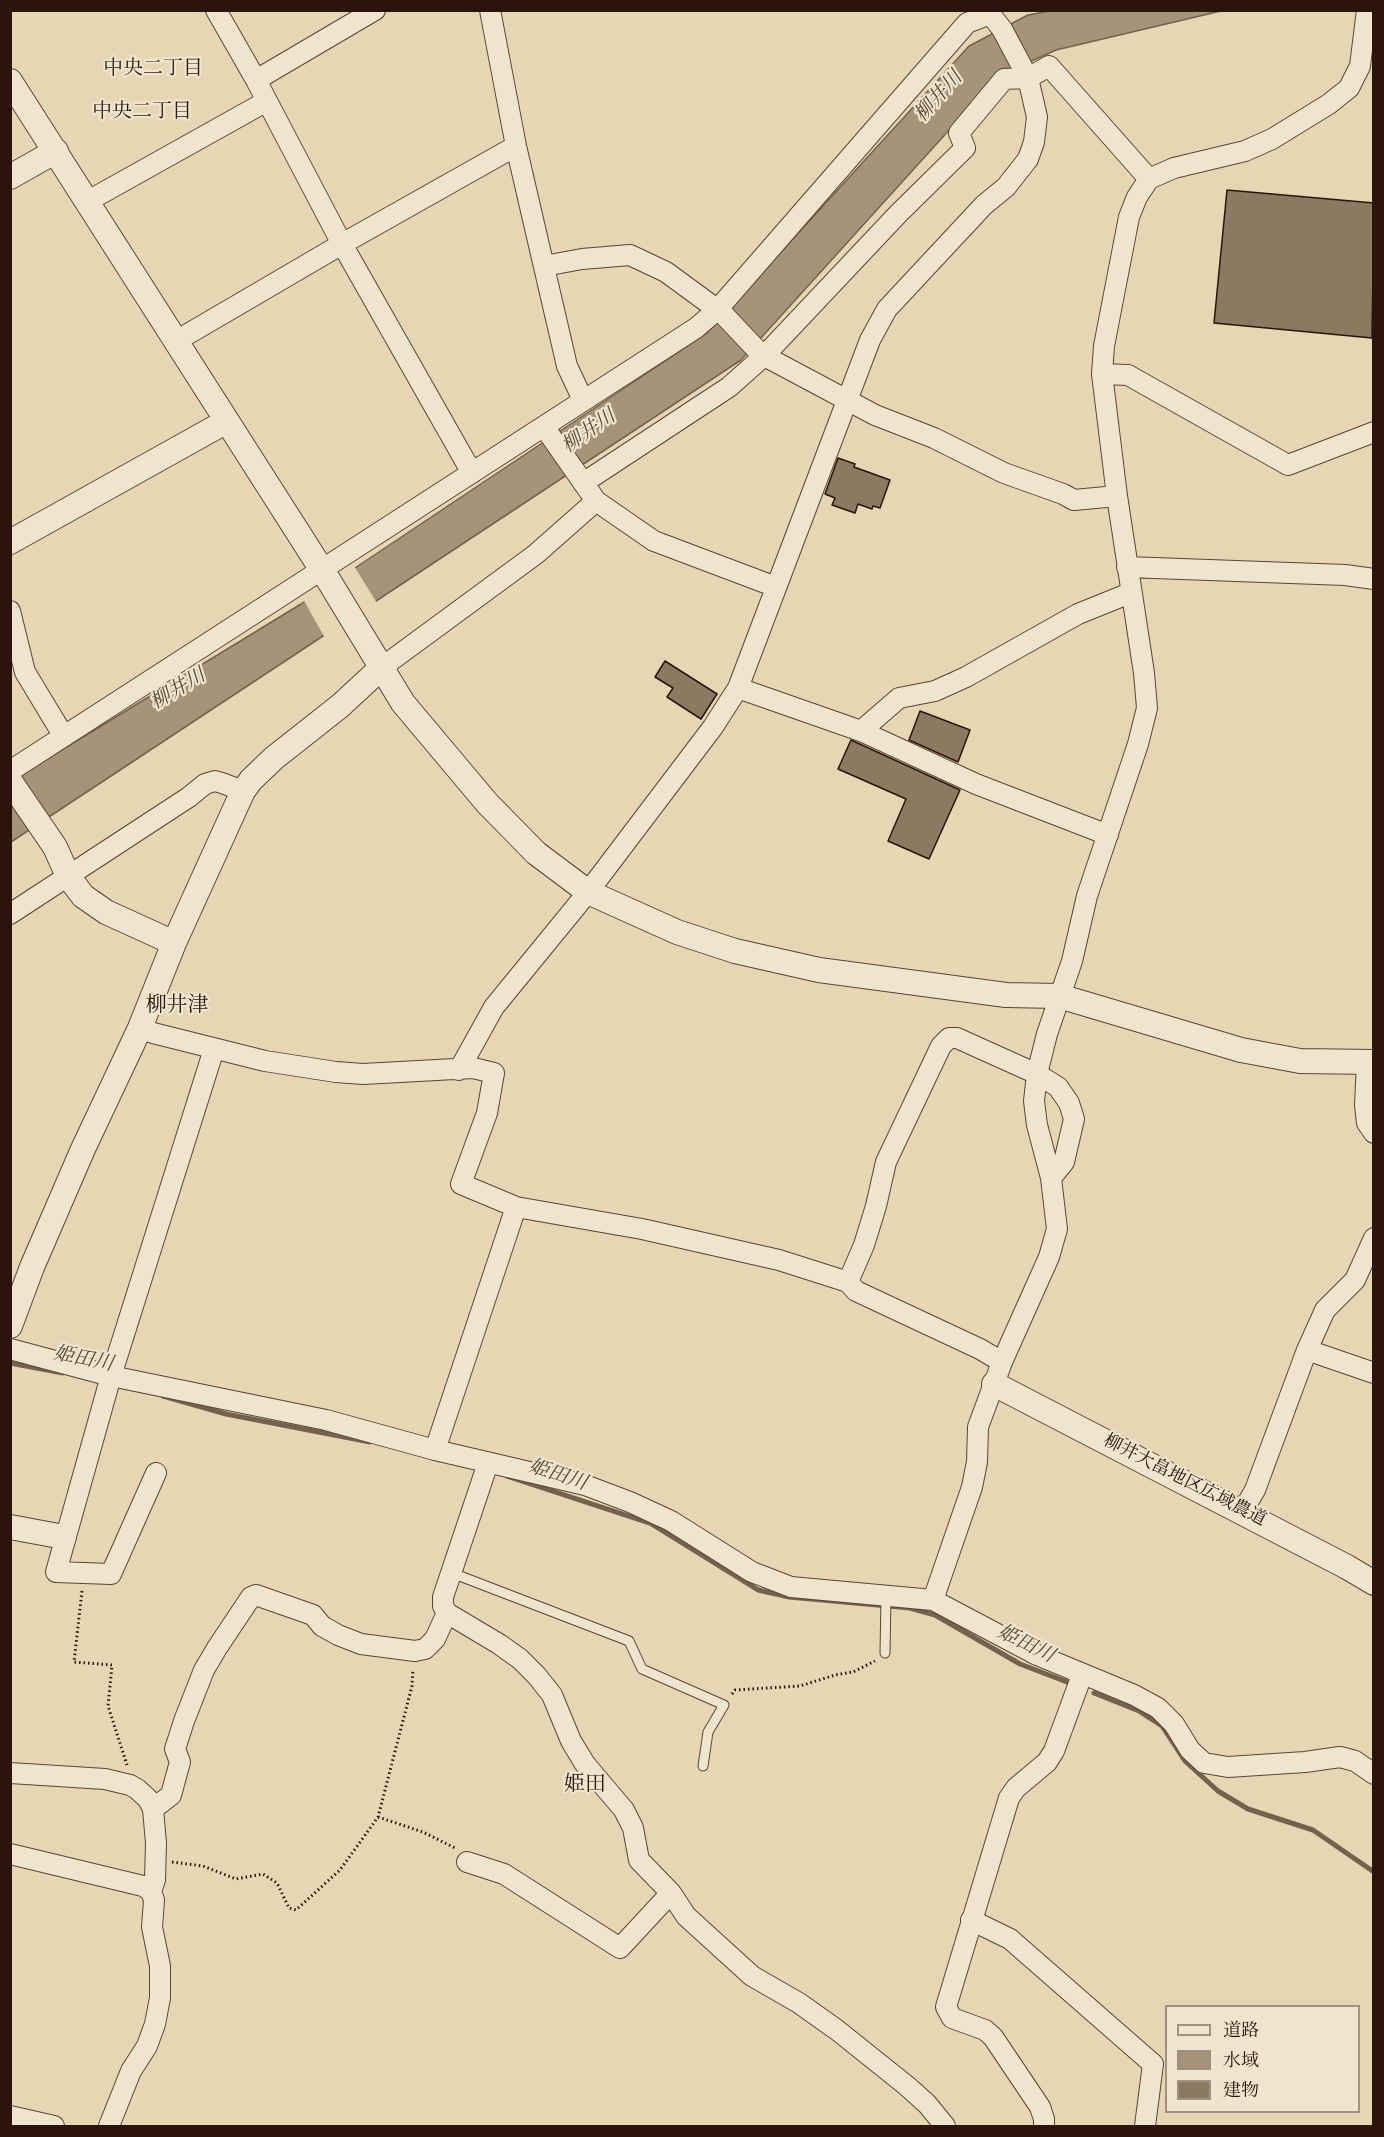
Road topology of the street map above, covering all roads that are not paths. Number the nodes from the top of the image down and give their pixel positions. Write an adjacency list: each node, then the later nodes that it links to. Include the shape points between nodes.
1 (216, 10): 7 (street)
2 (375, 10): 7 (street)
3 (490, 10): 10 (street)
4 (1367, 10): 13 (street, via 1360,66 1349,88 1329,104 1245,151 1174,168)
5 (994, 15): 6 (street); 17 (street, via 967,23)
6 (1026, 73): 13 (street, via 1049,66); 19 (street, via 1004,79 959,133 965,148); 21 (street, via 1037,117 1028,159 1006,187 984,205 887,309)
7 (256, 80): 9 (street)
8 (10, 81): 11 (street)
9 (267, 101): 14 (street); 15 (street)
10 (516, 146): 15 (street); 16 (street)
11 (56, 151): 12 (street); 14 (street)
12 (10, 177)
13 (1149, 179): 20 (street, via 1129,217)
14 (88, 201): 18 (street)
15 (342, 244): 18 (street); 26 (street)
16 (544, 266): 17 (street, via 630,255 666,272); 22 (street, via 567,366)
17 (720, 312): 19 (street); 22 (street)
18 (176, 341): 23 (street)
19 (761, 353): 21 (street); 27 (street, via 729,387)
20 (1102, 374): 25 (street, via 1128,375 1288,465); 28 (street)
21 (847, 399): 28 (street, via 1004,473 1074,500); 34 (street)
22 (583, 400): 24 (street)
23 (227, 421): 30 (street); 32 (street)
24 (546, 428): 26 (street); 27 (street)
25 (1374, 432)
26 (472, 473): 32 (street)
27 (579, 478): 29 (street)
28 (1117, 496): 31 (street)
29 (596, 501): 34 (street, via 654,541); 37 (street, via 536,554)
30 (10, 542)
31 (1127, 567): 33 (street); 35 (street)
32 (325, 575): 37 (street); 40 (street)
33 (1374, 579)
34 (776, 587): 38 (street)
35 (1130, 593): 39 (street, via 1078,614 966,677 935,690 899,698); 43 (street, via 1146,708)
36 (10, 611): 40 (street, via 25,672)
37 (381, 668): 42 (street, via 274,758); 45 (street, via 403,703 488,803 536,852)
38 (738, 688): 39 (street); 45 (street, via 713,728)
39 (861, 731): 43 (street, via 976,784)
40 (63, 735): 41 (street)
41 (12, 779): 44 (street, via 55,847)
42 (243, 791): 44 (street, via 222,783 205,784); 47 (street)
43 (1108, 835): 48 (street)
44 (68, 876): 46 (street); 47 (street, via 83,896 106,912)
45 (588, 892): 48 (street, via 677,932 735,951 819,970 1006,995); 52 (street, via 494,1007)
46 (10, 914)
47 (174, 943): 49 (street)
48 (1059, 996): 51 (street, via 1241,1050 1300,1061); 53 (street)
49 (140, 1028): 50 (street); 60 (street, via 83,1149)
50 (214, 1049): 52 (street, via 266,1061 363,1074); 65 (street)
51 (1370, 1063): 54 (street, via 1365,1105 1367,1123)
52 (459, 1070): 56 (street, via 473,1068 494,1073 487,1113 461,1184)
53 (1036, 1074): 55 (street, via 1036,1125); 55 (street, via 1058,1087 1074,1119 1064,1162); 59 (street, via 957,1038 949,1038 941,1046 886,1162 867,1236)
54 (1374, 1133)
55 (1051, 1178): 63 (street, via 1057,1229 1049,1257)
56 (516, 1207): 59 (street, via 642,1229 779,1260); 66 (street)
57 (1374, 1238): 58 (street)
58 (1367, 1269): 62 (street, via 1325,1310)
59 (848, 1282): 63 (street, via 855,1292 980,1349)
60 (10, 1326)
61 (10, 1349): 65 (street)
62 (1308, 1350): 64 (street); 69 (street, via 1255,1490)
63 (998, 1372): 69 (street, 柳井大畠地区広域農道); 75 (street, via 978,1427 972,1487)
64 (1374, 1373)
65 (111, 1376): 66 (street, via 326,1420); 71 (street)
66 (435, 1450): 67 (street)
67 (488, 1463): 72 (street); 74 (street, via 585,1485 630,1502 670,1521 752,1572 791,1587)
68 (156, 1473): 71 (street, via 111,1574 56,1572)
69 (1242, 1512): 73 (street, 柳井大畠地区広域農道)
70 (10, 1527): 71 (street)
71 (64, 1537)
72 (452, 1573): 76 (street, via 443,1597); 79 (lane, via 629,1641 642,1669 724,1705 708,1732)
73 (1374, 1583)
74 (886, 1596): 75 (street); 77 (lane)
75 (933, 1600): 78 (street)
76 (447, 1613): 82 (street, via 435,1639 425,1649 415,1651 361,1644 322,1626 313,1615 256,1595 251,1597 204,1670 176,1749 180,1761 171,1795); 86 (street, via 499,1644 537,1676 552,1695 585,1764 624,1810 633,1828 639,1860)
77 (885, 1653)
78 (1082, 1675): 81 (street, via 1158,1707 1204,1763 1228,1767 1340,1757 1355,1761); 87 (street, via 1054,1751 1009,1798)
79 (703, 1766)
80 (10, 1773): 82 (street, via 105,1779 130,1785 148,1799)
81 (1374, 1774)
82 (153, 1809): 85 (street, via 156,1860)
83 (10, 1854): 85 (street, via 143,1886)
84 (476, 1865): 86 (street, via 504,1874 620,1948)
85 (151, 1892): 90 (street, via 160,1998 147,2046 131,2071)
86 (671, 1893): 91 (street, via 686,1916 752,1976 837,2030 927,2104)
87 (971, 1920): 92 (street, via 946,2007 952,2018 993,2037 1040,2107); 93 (street, via 1010,1939 1153,2064)
88 (10, 2116): 89 (street)
89 (54, 2127)
90 (109, 2127)
91 (945, 2127)
92 (1044, 2127)
93 (1145, 2127)

